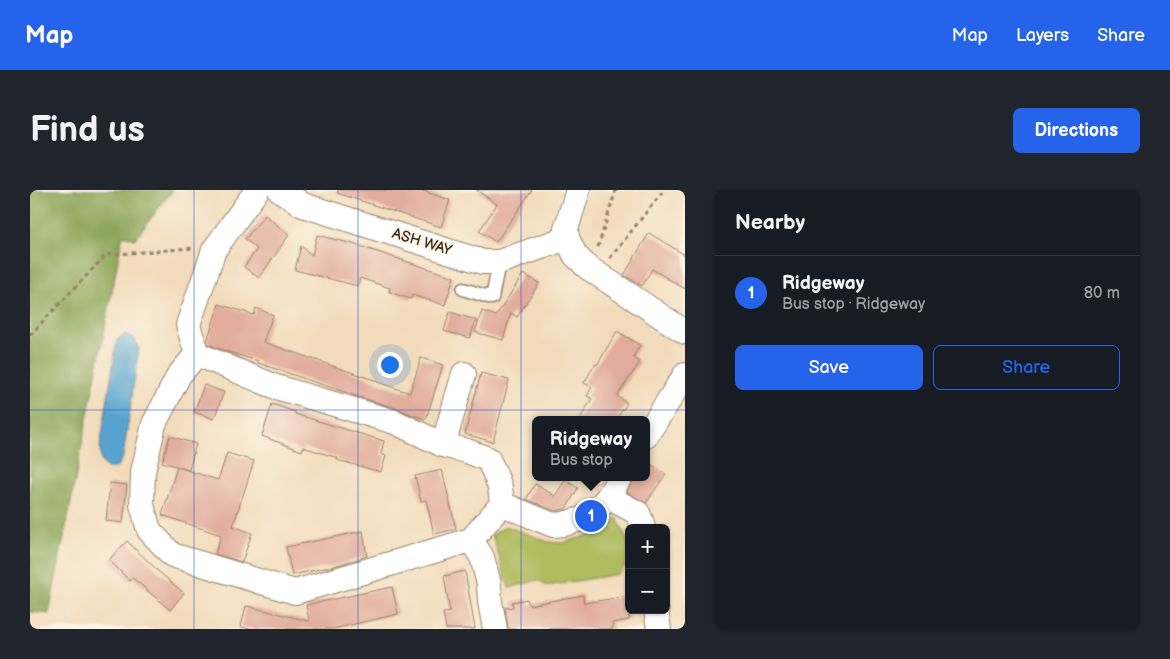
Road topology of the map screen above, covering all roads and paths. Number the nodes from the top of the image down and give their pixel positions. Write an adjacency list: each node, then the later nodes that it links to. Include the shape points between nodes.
1 (257, 190): 7 (street)
2 (280, 190): 8 (street, ASH WAY, via 303,205 484,262)
3 (578, 190): 6 (street, via 566,229)
4 (616, 190): 9 (path)
5 (664, 190): 9 (path)
6 (567, 238): 8 (street, ASH WAY); 9 (street, via 575,255)
7 (214, 250): 12 (path, via 194,248 106,255); 13 (street, via 188,325)
8 (499, 262): 10 (lane, via 492,298)
9 (592, 270): 11 (street)
10 (463, 288)
11 (685, 332)
12 (30, 335)
13 (197, 354): 17 (street, via 276,387 395,422); 21 (street, via 178,375 154,424 143,472 142,505 149,530 172,555 295,592)
14 (464, 374): 17 (street)
15 (685, 375): 16 (street)
16 (650, 430)
17 (443, 445): 19 (street, via 488,460 500,486)
18 (614, 487): 19 (street, via 591,516 564,524 553,525); 20 (street, via 638,513)
19 (502, 504): 21 (street)
20 (642, 524)
21 (471, 540): 23 (street, via 482,557)
22 (657, 614): 24 (street)
23 (495, 629)
24 (659, 629)

